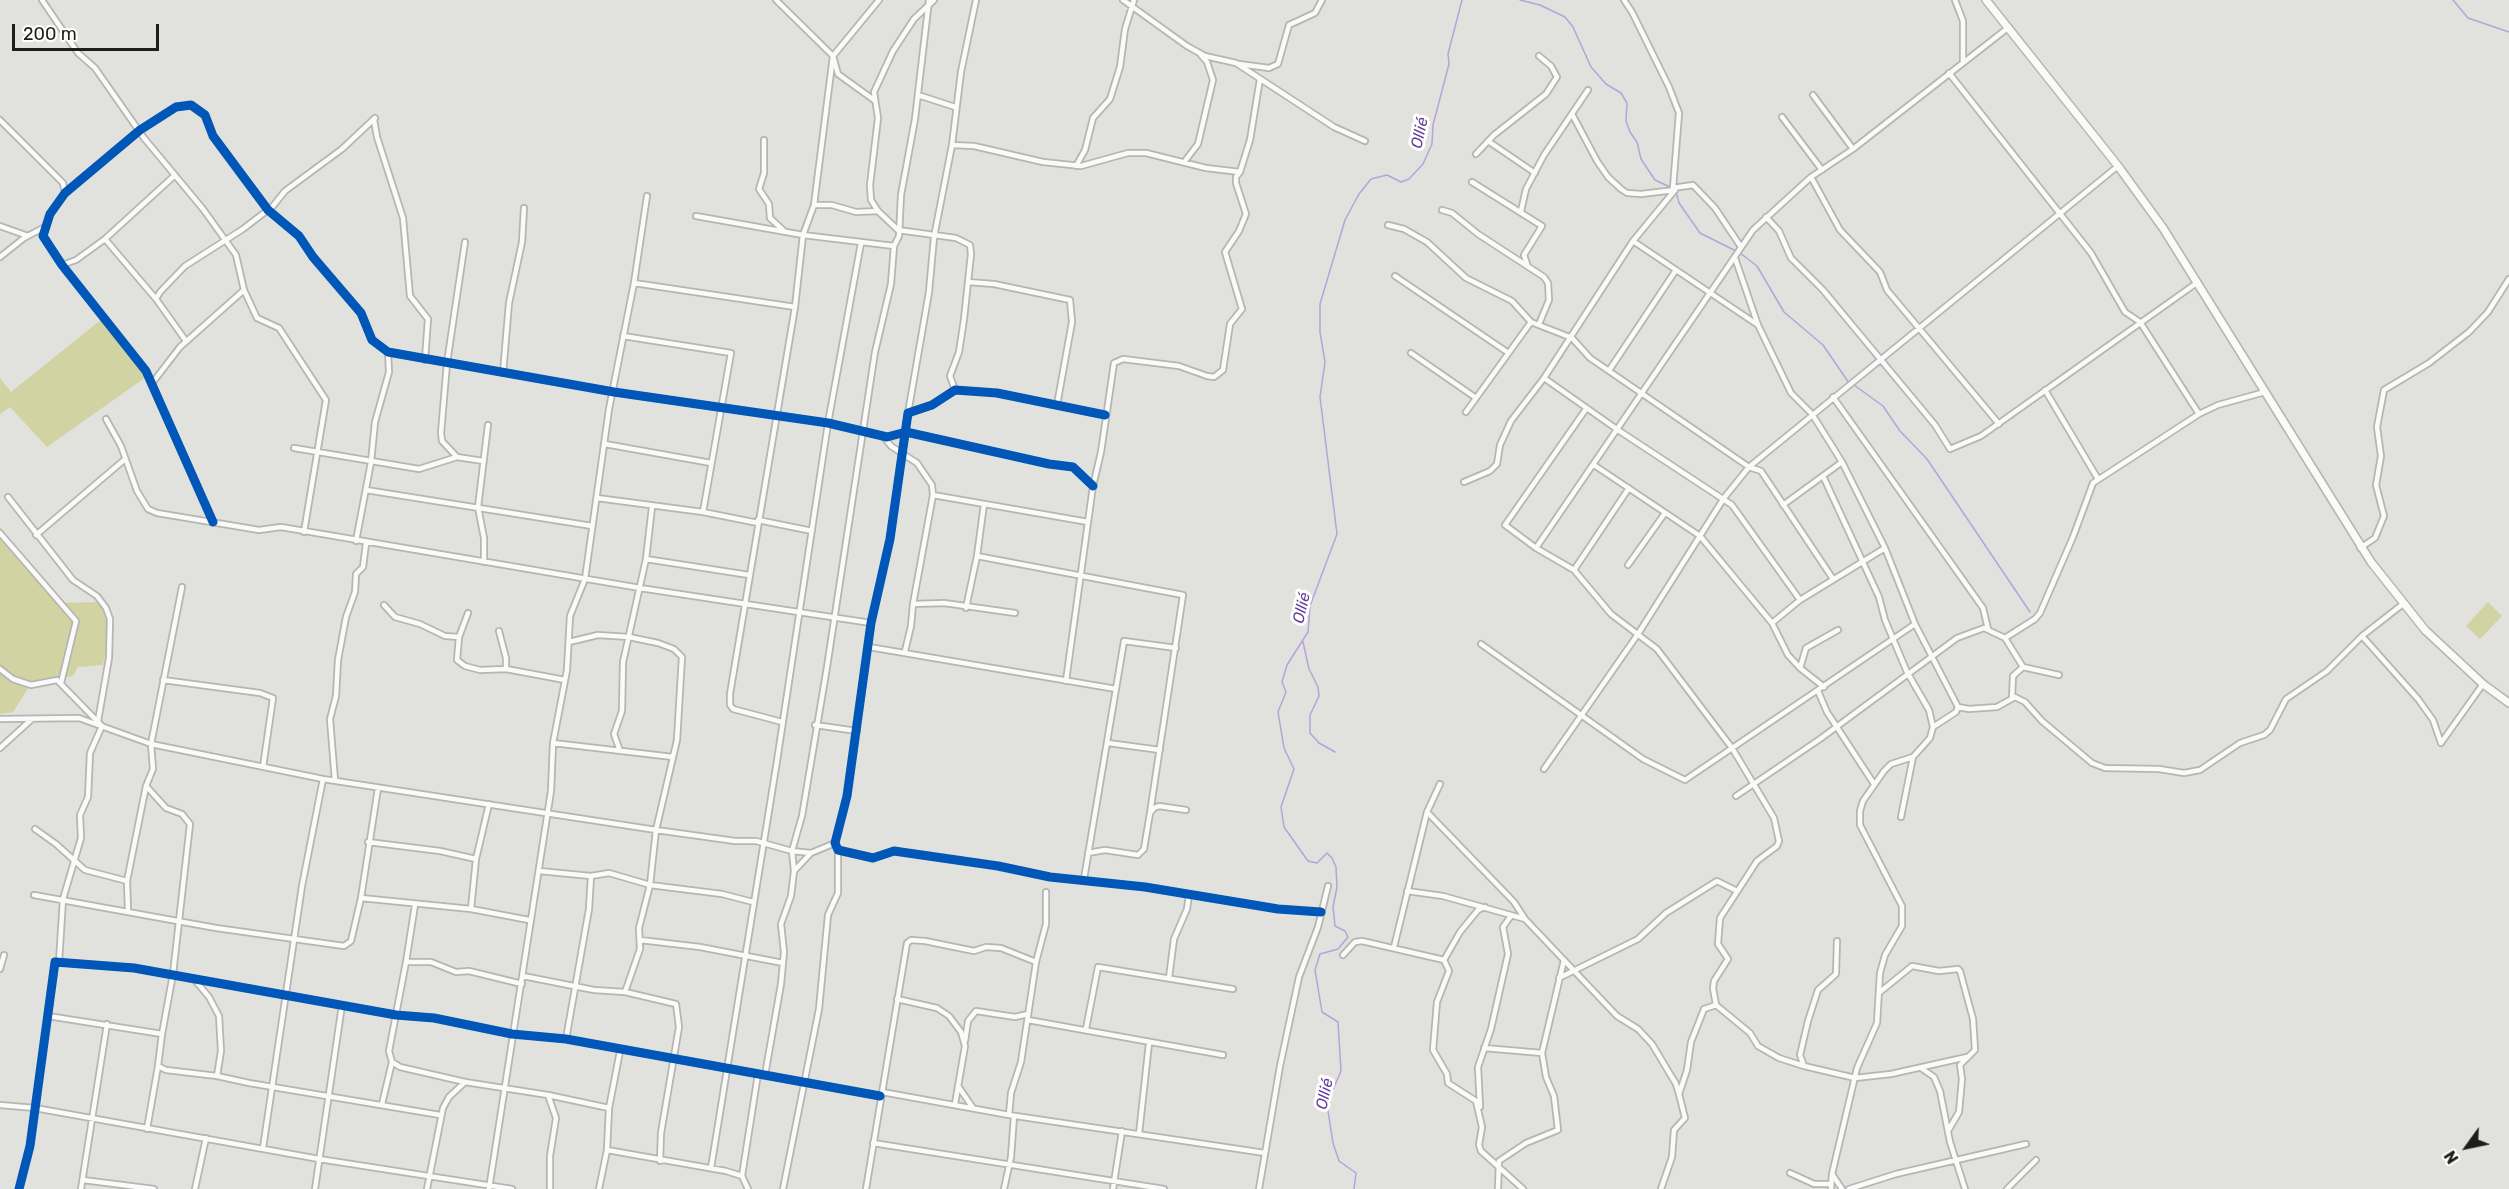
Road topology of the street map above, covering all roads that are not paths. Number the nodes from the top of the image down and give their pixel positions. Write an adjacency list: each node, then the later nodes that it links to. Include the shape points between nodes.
1 (42, 0): 28 (street, via 78,53 95,68)
2 (776, 0): 14 (street)
3 (879, 0): 14 (street)
4 (976, 0): 24 (street)
5 (1123, 0): 11 (street)
6 (1322, 0): 17 (street, via 1315,13 1289,25 1278,64 1269,68)
7 (1624, 0): 44 (street, via 1679,113)
8 (1955, 0): 16 (street, via 1963,21)
9 (1986, 0): 12 (main road)
10 (931, 1): 21 (street); 23 (street, via 893,51)
11 (1132, 2): 13 (street); 36 (street, via 1110,99 1093,118 1085,150)
12 (2009, 27): 16 (street); 37 (main road)
13 (1199, 53): 17 (street); 35 (street, via 1213,80 1198,144)
14 (833, 56): 23 (street, via 838,74); 47 (street)
15 (1539, 56): 31 (street, via 1557,77 1546,93)
16 (1964, 61): 18 (street)
17 (1236, 63): 19 (street)
18 (1949, 73): 33 (street); 53 (street)
19 (1260, 79): 30 (street, via 1334,127); 39 (street)
20 (1588, 90): 25 (street)
21 (918, 95): 24 (street); 59 (street)
22 (1813, 95): 33 (street)
23 (874, 100): 51 (street, via 878,118 870,185 871,200)
24 (955, 107): 32 (street)
25 (1572, 114): 40 (street); 44 (street, via 1597,161 1621,189 1641,194)
26 (1782, 117): 38 (street)
27 (0, 120): 45 (street, via 63,183)
28 (140, 130): 41 (street); 45 (street); 49 (street, via 176,106 199,109 213,136)
29 (764, 140): 60 (street, via 764,173 759,189 769,204 770,218)
30 (1365, 141)
31 (1488, 141): 34 (street); 40 (street)
32 (952, 145): 36 (street); 63 (street)
33 (1853, 149): 38 (street)
34 (1476, 154)
35 (1185, 161): 36 (street, via 1128,153); 39 (street)
36 (1076, 166)
37 (2118, 166): 53 (street); 79 (main road)
38 (1822, 170): 42 (street)
39 (1240, 172): 118 (street, via 1236,183 1246,214 1225,252 1242,309 1230,324 1223,370 1208,376 1179,366 1123,358 1114,361)
40 (1535, 173): 52 (street)
41 (174, 176): 64 (street); 65 (street)
42 (1811, 177): 55 (street); 89 (street, via 1840,230 1880,272 1887,290)
43 (1472, 182): 52 (street)
44 (1674, 189): 66 (street); 70 (street, via 1693,185 1715,208)
45 (65, 193): 58 (street)
46 (646, 196): 80 (street)
47 (814, 205): 51 (street, via 856,212); 61 (street)
48 (524, 208): 100 (street)
49 (268, 210): 65 (street); 93 (street, via 299,236 361,313 372,340); 96 (street, via 285,191 375,119 403,218 410,296 428,319)
50 (1442, 210): 73 (street)
51 (878, 211): 59 (street)
52 (1521, 211): 73 (street, via 1542,228 1524,255)
53 (2059, 213): 86 (street, via 2091,253 2125,312); 89 (street)
54 (696, 216): 60 (street)
55 (1766, 217): 70 (street); 97 (street, via 1779,231 1791,258 1823,290)
56 (1388, 225): 85 (street, via 1427,242 1466,278 1512,301)
57 (0, 226): 62 (street)
58 (45, 227): 62 (street); 74 (street, via 43,236)
59 (898, 230): 63 (street); 69 (street)
60 (784, 231): 61 (street)
61 (803, 235): 68 (street); 84 (street)
62 (28, 236): 71 (street)
63 (934, 237): 78 (street, via 956,238 970,245); 114 (street, via 929,292)
64 (105, 238): 74 (street, via 76,260); 83 (street)
65 (226, 241): 81 (street, via 239,261); 83 (street, via 185,266)
66 (1633, 241): 75 (street); 91 (street)
67 (465, 242): 98 (street)
68 (861, 243): 69 (street); 120 (street)
69 (894, 246): 124 (street, via 891,284)
70 (1741, 247): 72 (street)
71 (0, 257)
72 (1735, 258): 82 (street); 88 (street)
73 (1527, 264): 87 (street, via 1548,283 1549,300)
74 (62, 265): 102 (street)
75 (1676, 270): 82 (street); 99 (street)
76 (1395, 276): 94 (street)
77 (2509, 279): 168 (street, via 2488,312 2469,332 2384,390 2377,427 2381,456 2376,485 2385,512 2375,538)
78 (968, 282): 103 (street, via 959,352 950,376); 110 (street, via 1070,300 1072,322)
79 (2198, 282): 86 (street); 106 (main road)
80 (634, 284): 84 (street); 90 (street)
81 (244, 290): 92 (street); 129 (street, via 257,318 279,328 326,400)
82 (1709, 292): 88 (street); 107 (street)
83 (156, 299): 92 (street)
84 (795, 308): 115 (street)
85 (1531, 322): 87 (street); 94 (street)
86 (2140, 322): 104 (street); 117 (street)
87 (1539, 324): 91 (street)
88 (1758, 326): 116 (street, via 1791,393)
89 (1920, 327): 97 (street); 121 (street)
90 (623, 336): 105 (street); 111 (street, via 730,353)
91 (1572, 338): 99 (street, via 1590,358); 101 (street)
92 (186, 341): 102 (street)
93 (388, 352): 96 (street); 134 (street, via 389,372 375,422)
94 (1507, 352): 109 (street)
95 (1411, 353): 109 (street)
96 (425, 360): 98 (street)
97 (1879, 361): 108 (street); 121 (street, via 1935,425 1950,449)
98 (447, 363): 100 (street); 131 (street, via 441,433 442,441)
99 (1610, 369): 107 (street)
100 (503, 373): 105 (street)
101 (1544, 378): 112 (street); 141 (street, via 1503,436 1497,464)
102 (153, 382): 156 (street)
103 (955, 390): 110 (street, via 997,393); 114 (street, via 932,405)
104 (2045, 390): 121 (street); 140 (street)
105 (614, 392): 111 (street); 127 (street)
106 (2265, 392): 117 (street); 168 (main road)
107 (1643, 394): 123 (street); 138 (street)
108 (1833, 397): 116 (street); 194 (street, via 1983,608)
109 (1476, 398): 113 (street)
110 (1057, 405): 118 (street)
111 (723, 407): 115 (street); 136 (street)
112 (1586, 409): 123 (street); 166 (street, via 1505,525)
113 (1466, 412)
114 (908, 413): 125 (street)
115 (775, 414): 120 (street); 155 (street)
116 (1812, 414): 135 (street); 138 (street)
117 (2199, 414): 140 (street)
118 (1105, 415): 142 (street)
119 (106, 419): 132 (street)
120 (828, 423): 124 (street); 159 (street)
121 (1999, 424)
122 (488, 425): 133 (street)
123 (1618, 430): 137 (street); 148 (street)
124 (862, 431): 126 (street); 190 (street)
125 (906, 432): 126 (street); 130 (street); 142 (street, via 1073,467)
126 (883, 436): 130 (street)
127 (605, 444): 136 (street); 147 (street)
128 (294, 448): 129 (street)
129 (316, 453): 134 (street); 160 (street)
130 (903, 453): 145 (street, via 927,476); 191 (street)
131 (457, 457): 133 (street); 134 (street, via 419,469)
132 (124, 460): 156 (street, via 148,509); 162 (street)
133 (483, 461): 151 (street)
134 (371, 462): 144 (street)
135 (1842, 462): 139 (street); 167 (street)
136 (711, 463): 153 (street)
137 (1594, 465): 143 (street); 166 (street)
138 (1749, 467): 148 (street); 150 (street, via 1761,471)
139 (1823, 476): 150 (street); 171 (street)
140 (2098, 479): 202 (street, via 2088,492 2040,614)
141 (1464, 482)
142 (1093, 486): 157 (street)
143 (1629, 489): 154 (street); 174 (street)
144 (366, 490): 151 (street); 164 (street)
145 (933, 495): 149 (street); 183 (street)
146 (8, 497): 162 (street)
147 (597, 498): 152 (street); 158 (street)
148 (1724, 498): 163 (street); 181 (street)
149 (984, 504): 157 (street); 169 (street)
150 (1783, 505): 178 (street)
151 (478, 507): 158 (street); 172 (street)
152 (652, 507): 153 (street); 170 (street)
153 (703, 512): 155 (street)
154 (1665, 513): 163 (street); 173 (street)
155 (758, 521): 159 (street); 175 (street)
156 (213, 522): 160 (street)
157 (1088, 522): 176 (street)
158 (592, 526): 177 (street)
159 (812, 531): 187 (street)
160 (304, 532): 164 (street)
161 (0, 533): 218 (street, via 76,621)
162 (36, 535): 230 (street, via 73,580 97,596 108,613 109,658)
163 (1700, 536): 192 (street); 197 (street)
164 (356, 541): 165 (street)
165 (366, 543): 172 (street); 247 (street, via 363,567 357,574 346,617 330,719)
166 (1536, 548): 174 (street)
167 (1885, 548): 171 (street); 193 (street)
168 (2360, 548): 184 (main road)
169 (977, 556): 176 (street); 186 (street)
170 (646, 559): 175 (street); 180 (street)
171 (1861, 561): 178 (street); 200 (street)
172 (484, 562): 177 (street)
173 (1628, 565)
174 (1574, 570): 197 (street, via 1611,614)
175 (749, 575): 182 (street)
176 (1080, 577): 206 (street, via 1183,594); 217 (street)
177 (585, 579): 180 (street); 203 (street, via 570,616)
178 (1833, 579): 181 (street)
179 (182, 587): 215 (street)
180 (640, 588): 182 (street); 201 (street)
181 (1800, 600): 192 (street)
182 (746, 602): 187 (street); 229 (street, via 730,705)
183 (913, 604): 186 (street, via 930,602); 207 (street)
184 (2403, 604): 198 (street); 219 (main road)
185 (384, 605): 199 (street, via 395,616 445,636)
186 (966, 608): 189 (street)
187 (799, 611): 190 (street); 229 (street)
188 (468, 613): 199 (street)
189 (1015, 613)
190 (834, 616): 191 (street); 231 (street)
191 (872, 623): 205 (street)
192 (1772, 623): 210 (street, via 1788,655)
193 (1915, 624): 200 (street); 208 (street)
194 (1988, 629): 202 (street); 208 (street, via 1975,629 1956,638)
195 (1838, 630): 210 (street, via 1806,648)
196 (499, 631): 212 (street)
197 (1638, 634): 226 (street); 239 (street, via 1657,649)
198 (2362, 636): 219 (street, via 2418,699 2433,720 2442,743); 223 (street, via 2327,671 2286,699 2264,735 2240,743 2200,770 2184,773 2105,768 2092,763 2025,702)
199 (459, 637): 212 (street, via 455,657 460,663 480,670)
200 (1894, 637): 213 (street); 220 (street)
201 (628, 638): 203 (street, via 598,635); 241 (street, via 623,662 622,711 614,734); 242 (street, via 658,643 682,657 680,714)
202 (2005, 638): 209 (street)
203 (568, 642): 216 (street)
204 (1481, 644): 226 (street)
205 (869, 647): 207 (street); 234 (street)
206 (1176, 648): 221 (street, via 1125,639); 240 (street)
207 (904, 651): 217 (street)
208 (1931, 657): 213 (street); 225 (street)
209 (2024, 667): 214 (street); 223 (street, via 2013,676)
210 (1800, 668): 220 (street)
211 (0, 669): 218 (street, via 31,686 57,680)
212 (506, 669): 216 (street)
213 (1907, 672): 232 (street); 233 (street, via 1929,710)
214 (2059, 675)
215 (163, 680): 237 (street); 244 (street, via 273,698)
216 (565, 680): 235 (street)
217 (1066, 681): 221 (street)
218 (62, 683): 230 (street)
219 (2483, 684): 224 (main road)
220 (1824, 687): 222 (street)
221 (1116, 689): 236 (street)
222 (1818, 691): 232 (street); 239 (street)
223 (2013, 698): 225 (street, via 1990,708)
224 (2509, 704)
225 (1958, 706): 233 (street, via 1956,712)
226 (1584, 715): 239 (street, via 1642,759 1680,780 1698,774); 245 (street)
227 (0, 719): 228 (street)
228 (32, 719): 230 (street, via 79,718); 238 (street)
229 (782, 722): 263 (street)
230 (100, 723): 237 (street); 270 (street, via 90,753 88,797 80,815 81,838)
231 (815, 725): 234 (street); 266 (street, via 802,816)
232 (1837, 726): 249 (street); 250 (street)
233 (1933, 727): 243 (street, via 1930,738)
234 (857, 731): 264 (street)
235 (553, 743): 241 (street); 258 (street)
236 (1108, 743): 240 (street); 268 (street)
237 (151, 744): 244 (street); 251 (street, via 153,769)
238 (0, 748)
239 (1732, 748): 249 (street)
240 (1160, 750): 257 (street)
241 (620, 751): 242 (street)
242 (673, 757): 261 (street)
243 (1913, 757): 250 (street, via 1891,764); 259 (street)
244 (263, 767): 246 (street)
245 (1544, 769)
246 (323, 779): 247 (street); 295 (street)
247 (335, 781): 252 (street)
248 (1440, 784): 256 (street)
249 (1756, 784): 253 (street); 278 (street, via 1774,818 1779,842 1757,861)
250 (1874, 784): 319 (street, via 1863,801 1860,825 1902,906 1902,926 1885,955)
251 (146, 786): 275 (street); 294 (street, via 166,808 182,814 190,824)
252 (378, 788): 254 (street); 262 (street)
253 (1736, 796)
254 (489, 804): 258 (street); 269 (street)
255 (1185, 810): 257 (street, via 1159,806)
256 (1427, 812): 279 (street); 292 (street, via 1514,902)
257 (1150, 813): 268 (street, via 1141,853)
258 (547, 814): 261 (street); 271 (street)
259 (1901, 817)
260 (35, 829): 270 (street)
261 (656, 830): 263 (street); 276 (street)
262 (368, 842): 269 (street); 283 (street)
263 (763, 843): 266 (street); 285 (street)
264 (835, 843): 265 (street); 267 (street)
265 (838, 850): 274 (street, via 873,858 894,851); 350 (street, via 838,893 828,915 819,1010)
266 (792, 851): 267 (street); 272 (street)
267 (811, 853): 272 (street)
268 (1088, 853): 274 (street)
269 (477, 859): 288 (street)
270 (74, 862): 275 (street, via 85,870); 284 (street)
271 (539, 871): 273 (street); 293 (street)
272 (794, 871): 307 (street, via 791,896 781,924)
273 (591, 876): 276 (street, via 609,873); 316 (street)
274 (1084, 879): 281 (street)
275 (127, 881): 289 (street)
276 (650, 885): 285 (street); 296 (street, via 639,928)
277 (1328, 886): 290 (street)
278 (1735, 890): 309 (street, via 1717,881 1666,913 1638,939); 323 (street, via 1720,918 1718,944 1728,959 1714,981)
279 (1407, 891): 287 (street); 298 (street)
280 (1047, 892): 306 (street, via 1046,924)
281 (1189, 894): 290 (street); 313 (street, via 1174,939)
282 (34, 895): 284 (street)
283 (361, 898): 286 (street); 295 (street, via 349,944)
284 (63, 899): 289 (street); 304 (street)
285 (753, 902): 300 (street)
286 (415, 905): 288 (street); 305 (street)
287 (1485, 907): 291 (street); 302 (street, via 1460,932)
288 (471, 909): 293 (street)
289 (128, 910): 294 (street)
290 (1321, 912): 377 (street, via 1299,977)
291 (1511, 916): 292 (street); 334 (street, via 1503,927 1508,954)
292 (1525, 919): 303 (street)
293 (529, 920): 311 (street)
294 (179, 922): 295 (street); 310 (street)
295 (295, 938): 320 (street)
296 (640, 940): 300 (street); 318 (street)
297 (1837, 941): 342 (street, via 1836,974 1818,990 1808,1021 1800,1055)
298 (1394, 947): 301 (street, via 1355,942); 302 (street)
299 (4, 955): 308 (street)
300 (745, 955): 307 (street); 344 (street)
301 (1343, 955)
302 (1444, 960): 364 (street, via 1449,971 1437,1002 1433,1050 1448,1083 1472,1097)
303 (1564, 960): 309 (street); 314 (street)
304 (59, 962): 310 (street); 325 (street, via 55,962)
305 (406, 962): 315 (street, via 431,962 456,972 468,971); 324 (street)
306 (1036, 962): 321 (street, via 1001,948 974,951 911,940 906,948); 326 (street)
307 (783, 963): 346 (street)
308 (0, 969)
309 (1574, 971): 314 (street); 355 (street, via 1617,1016 1652,1044)
310 (173, 974): 312 (street); 329 (street)
311 (524, 976): 315 (street); 316 (street)
312 (193, 978): 320 (street); 347 (street, via 219,1016)
313 (1169, 978): 317 (street); 328 (street, via 1098,967)
314 (1559, 978): 336 (street)
315 (522, 984): 330 (street)
316 (576, 986): 318 (street); 331 (street)
317 (1233, 988)
318 (625, 992): 339 (street, via 676,1004 679,1027)
319 (1880, 992): 338 (street, via 1912,966 1939,971 1958,969 1973,1019 1975,1050); 348 (street, via 1877,1023)
320 (287, 994): 322 (street); 352 (street)
321 (897, 999): 333 (street, via 937,1008 949,1016 961,1032); 354 (street)
322 (342, 1005): 324 (street); 356 (street)
323 (1716, 1005): 342 (street, via 1750,1033 1762,1049); 355 (street, via 1704,1009 1699,1019)
324 (396, 1015): 330 (street, via 434,1018); 340 (street, via 389,1051)
325 (48, 1016): 327 (street); 361 (street)
326 (1028, 1017): 328 (street); 333 (street, via 976,1011 968,1021); 366 (street, via 1011,1093)
327 (107, 1024): 329 (street); 367 (street)
328 (1086, 1029): 332 (street)
329 (162, 1034): 341 (street)
330 (512, 1034): 331 (street); 353 (street)
331 (566, 1039): 335 (street)
332 (1149, 1043): 337 (street); 371 (street)
333 (965, 1046): 351 (street)
334 (1484, 1048): 336 (street); 364 (street, via 1478,1068)
335 (620, 1051): 339 (street); 362 (street)
336 (1542, 1053): 383 (street, via 1554,1096 1558,1130 1526,1143)
337 (1223, 1055)
338 (1967, 1058): 343 (street); 370 (street, via 1960,1065 1959,1112)
339 (673, 1059): 344 (street); 380 (street)
340 (392, 1062): 349 (street); 358 (street)
341 (158, 1066): 347 (street); 368 (street)
342 (1804, 1066): 348 (street)
343 (1921, 1067): 348 (street); 370 (street, via 1934,1077 1940,1091)
344 (726, 1068): 345 (street); 384 (street)
345 (758, 1074): 346 (street); 388 (street)
346 (765, 1075): 350 (street)
347 (217, 1076): 352 (street)
348 (1855, 1078): 386 (street)
349 (465, 1082): 353 (street); 365 (street, via 449,1097)
350 (805, 1084): 354 (street); 404 (street)
351 (958, 1086): 359 (street); 363 (street)
352 (270, 1087): 356 (street); 375 (street)
353 (504, 1089): 357 (street); 391 (street)
354 (881, 1094): 359 (street); 373 (street)
355 (1679, 1094): 412 (street, via 1685,1118 1674,1130 1672,1156)
356 (327, 1095): 358 (street); 378 (street)
357 (548, 1095): 362 (street); 401 (street, via 556,1118)
358 (382, 1104): 365 (street)
359 (955, 1104): 363 (street)
360 (0, 1105): 361 (street)
361 (35, 1108): 367 (street); 394 (street)
362 (609, 1108): 376 (street)
363 (973, 1108): 366 (street)
364 (1480, 1109): 383 (street, via 1481,1151)
365 (440, 1115): 387 (street)
366 (1012, 1115): 369 (street); 382 (street)
367 (91, 1120): 368 (street); 389 (street)
368 (147, 1129): 372 (street)
369 (1122, 1131): 371 (street); 390 (street)
370 (1948, 1131): 381 (street)
371 (1139, 1134): 377 (street)
372 (206, 1138): 375 (street); 397 (street)
373 (873, 1143): 382 (street); 405 (street)
374 (2026, 1144): 381 (street)
375 (263, 1148): 378 (street)
376 (607, 1150): 380 (street); 402 (street)
377 (1265, 1153): 409 (street)
378 (320, 1159): 387 (street); 398 (street)
379 (2036, 1160): 416 (street)
380 (660, 1161): 384 (street)
381 (1956, 1161): 414 (street); 415 (street)
382 (1010, 1162): 390 (street); 406 (street)
383 (1497, 1164): 410 (street); 411 (street)
384 (711, 1168): 388 (street)
385 (1790, 1173): 392 (street)
386 (1832, 1174): 392 (street); 413 (street)
387 (429, 1176): 391 (street); 399 (street)
388 (742, 1176): 403 (street)
389 (83, 1180): 393 (street); 395 (street)
390 (1114, 1182): 407 (street); 408 (street)
391 (489, 1187): 400 (street)
392 (1831, 1187)
393 (142, 1188): 396 (street)
394 (19, 1189)
395 (81, 1189)
396 (154, 1189)
397 (195, 1189)
398 (315, 1189)
399 (427, 1189)
400 (512, 1189)
401 (550, 1189)
402 (599, 1189)
403 (748, 1189)
404 (783, 1189)
405 (866, 1189)
406 (1004, 1189)
407 (1113, 1189)
408 (1164, 1189)
409 (1259, 1189)
410 (1498, 1189)
411 (1523, 1189)
412 (1660, 1189)
413 (1842, 1189)
414 (1849, 1189)
415 (1965, 1189)
416 (2007, 1189)

